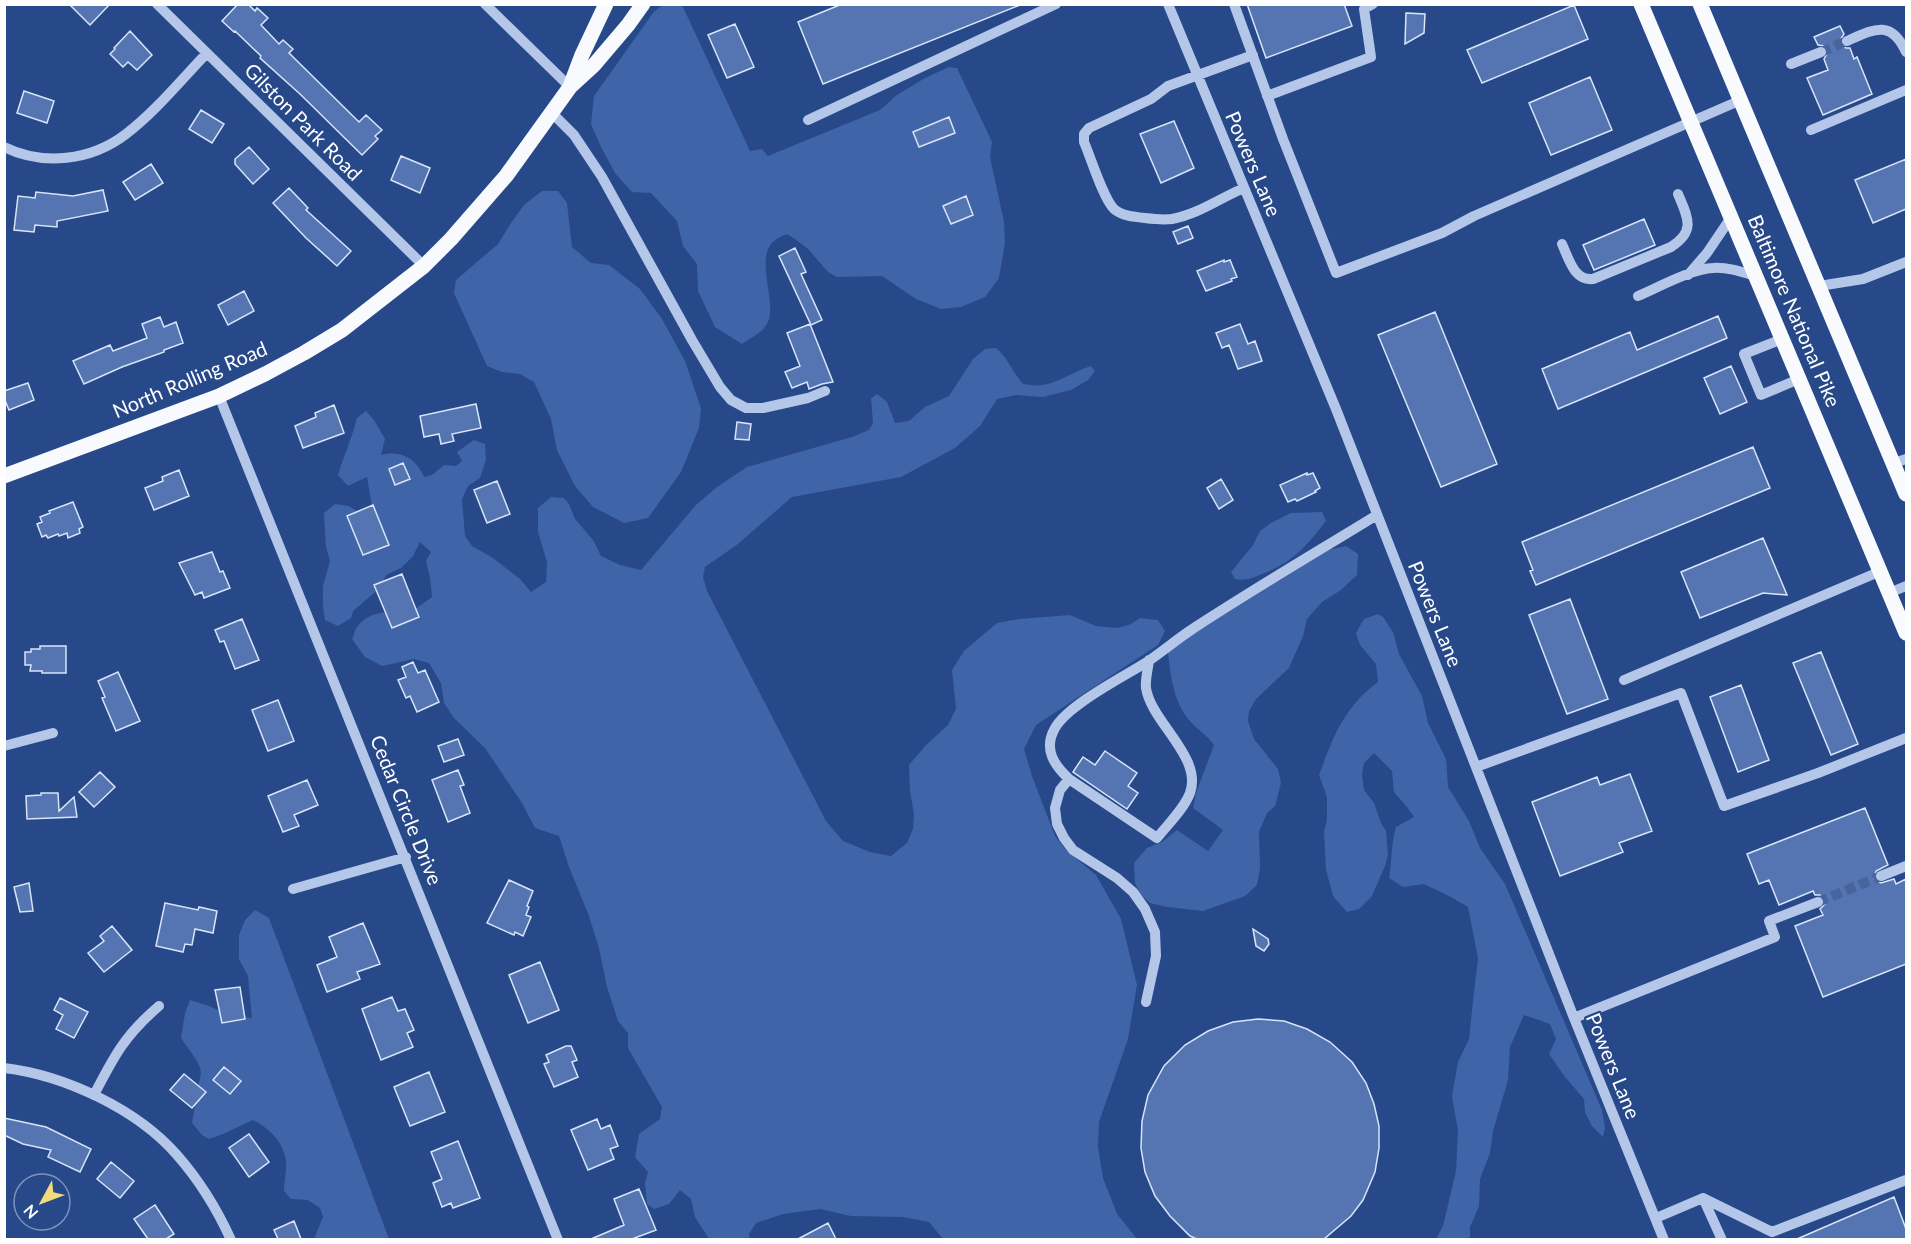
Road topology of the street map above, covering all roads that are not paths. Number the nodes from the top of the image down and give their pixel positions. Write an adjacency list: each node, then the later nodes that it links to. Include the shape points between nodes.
1 (157, 4): 14 (street, Gilston Park Road)
2 (485, 4): 18 (street)
3 (606, 4): 18 (main road, North Rolling Road)
4 (643, 4): 18 (main road, North Rolling Road, via 594,65)
5 (1056, 4): 23 (street)
6 (1168, 4): 17 (street, Powers Lane)
7 (1233, 4): 15 (street)
8 (1373, 4): 20 (street, via 1364,9 1371,57)
9 (1641, 4): 24 (main road, Baltimore National Pike)
10 (1700, 4): 21 (main road, Baltimore National Pike)
11 (1847, 41): 13 (street, via 1883,29 1901,40)
12 (1821, 52): 16 (street)
13 (1906, 52)
14 (207, 53): 26 (street, via 141,121 107,147 65,159 20,155); 32 (street, Gilston Park Road)
15 (1253, 55): 17 (street); 20 (street)
16 (1791, 64)
17 (1196, 74): 27 (street, Powers Lane); 27 (street, via 1084,134 1108,200 1123,215 1171,219 1199,211)
18 (570, 87): 22 (main road, North Rolling Road)
19 (1906, 90): 25 (street)
20 (1267, 96): 24 (street, via 1335,273 1442,233)
21 (1741, 100): 24 (street); 35 (main road, Baltimore National Pike)
22 (551, 112): 32 (main road, North Rolling Road, via 506,176); 39 (street, via 574,135 602,177 687,332 731,400 746,408 763,408)
23 (808, 120)
24 (1691, 121): 29 (main road, Baltimore National Pike)
25 (1811, 130)
26 (4, 147)
27 (1244, 188): 44 (street, Powers Lane)
28 (1678, 194): 30 (street, via 1688,226 1685,235 1671,247 1586,279 1575,271)
29 (1732, 216): 33 (street); 34 (main road, Baltimore National Pike)
30 (1562, 244)
31 (1906, 262): 35 (street, via 1863,279)
32 (424, 266): 40 (main road, North Rolling Road, via 342,330)
33 (1688, 275): 34 (street, via 1711,267); 36 (street)
34 (1755, 276): 37 (main road, Baltimore National Pike)
35 (1819, 286): 41 (main road, Baltimore National Pike)
36 (1638, 296)
37 (1782, 339): 38 (main road, Baltimore National Pike); 38 (street, via 1744,354 1761,395)
38 (1799, 379): 45 (main road, Baltimore National Pike)
39 (825, 391)
40 (219, 396): 42 (main road, North Rolling Road); 56 (street, Cedar Circle Drive)
41 (1900, 461): 43 (main road, Baltimore National Pike)
42 (4, 476)
43 (1906, 494)
44 (1377, 515): 49 (street); 54 (street, Powers Lane)
45 (1881, 571): 47 (main road, Baltimore National Pike); 50 (street)
46 (1906, 586): 47 (street)
47 (1889, 593): 48 (main road, Baltimore National Pike)
48 (1906, 633)
49 (1149, 660): 55 (street, via 1059,721 1051,753 1056,768); 55 (street, via 1146,688 1191,773 1192,785 1186,801 1157,838)
50 (1624, 680)
51 (53, 733): 53 (street)
52 (1906, 738): 54 (street, via 1724,806 1681,693)
53 (4, 746)
54 (1476, 767): 63 (street, Powers Lane)
55 (1069, 779): 61 (street, via 1060,790 1055,808 1064,838 1073,850 1133,892 1155,932 1156,956)
56 (406, 857): 59 (street); 70 (street, Cedar Circle Drive)
57 (1906, 866): 58 (street)
58 (1881, 876)
59 (293, 889)
60 (1818, 902): 63 (street, via 1769,921 1775,937)
61 (1146, 1002)
62 (159, 1006): 65 (street, via 125,1040)
63 (1574, 1018): 68 (street, Powers Lane)
64 (4, 1068): 65 (street, via 26,1070)
65 (94, 1095): 69 (street, via 153,1132 176,1154 199,1184)
66 (1906, 1180): 67 (street, via 1772,1232)
67 (1703, 1198): 68 (street); 72 (street)
68 (1656, 1218): 71 (street, Powers Lane)
69 (231, 1239)
70 (558, 1239)
71 (1664, 1239)
72 (1722, 1239)

